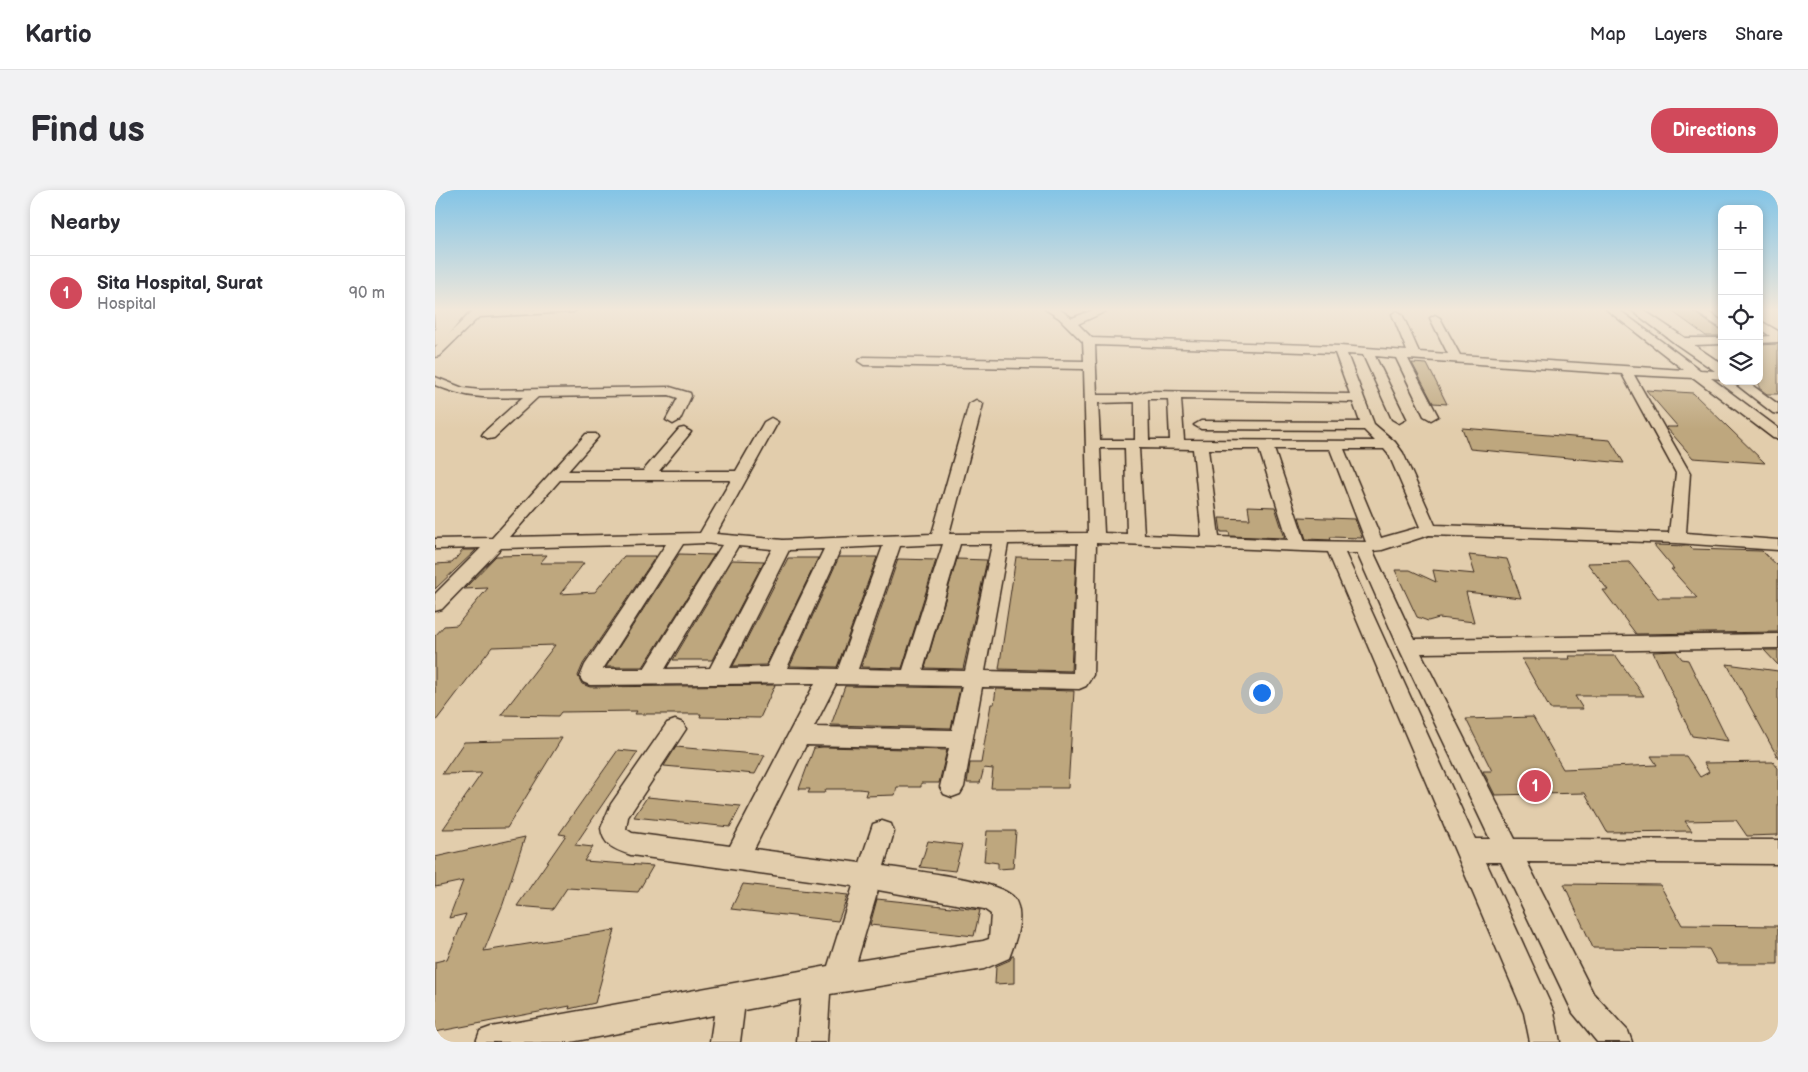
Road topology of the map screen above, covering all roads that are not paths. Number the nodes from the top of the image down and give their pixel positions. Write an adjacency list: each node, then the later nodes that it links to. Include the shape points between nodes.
1 (1089, 349): 13 (street)
2 (1305, 349): 7 (street)
3 (1411, 349): 10 (street)
4 (1451, 349): 11 (street)
5 (1663, 349): 16 (street)
6 (1690, 349): 14 (street)
7 (1340, 350): 8 (street); 23 (street)
8 (1367, 352): 9 (street); 28 (street)
9 (1401, 354): 10 (street); 27 (street)
10 (1414, 355): 11 (street)
11 (1456, 358): 15 (street)
12 (864, 361): 13 (street)
13 (1090, 365): 24 (street)
14 (1718, 367)
15 (1626, 371): 16 (street); 51 (street, via 1683,473)
16 (1696, 374): 17 (street); 34 (street)
17 (1718, 375)
18 (435, 381): 20 (street, via 469,392)
19 (1743, 385): 26 (street)
20 (535, 393): 29 (street, via 670,391 685,396); 35 (street)
21 (1175, 395): 22 (street); 23 (street); 38 (street)
22 (1141, 396): 24 (street); 37 (street)
23 (1357, 398): 32 (street)
24 (1091, 399): 40 (street)
25 (976, 404): 52 (street)
26 (1778, 410)
27 (1431, 416)
28 (1399, 419)
29 (673, 420)
30 (771, 422): 44 (street)
31 (1201, 425): 32 (street)
32 (1368, 426): 43 (street)
33 (684, 432): 46 (street)
34 (1778, 435)
35 (489, 436)
36 (591, 437): 45 (street)
37 (1137, 443): 38 (street); 40 (street); 54 (street)
38 (1177, 443): 39 (street)
39 (1200, 443): 41 (street); 58 (street)
40 (1093, 444): 50 (street)
41 (1265, 444): 42 (street); 63 (street)
42 (1335, 444): 43 (street); 64 (street)
43 (1390, 445): 47 (street)
44 (741, 475): 46 (street); 49 (street)
45 (555, 476): 46 (street); 60 (street)
46 (647, 476)
47 (1429, 530): 51 (street); 64 (street)
48 (678, 538): 49 (street); 60 (street); 71 (street, via 589,674 590,677)
49 (705, 538): 55 (street)
50 (1091, 538): 53 (street); 54 (street); 74 (street, via 1081,678 1074,682)
51 (1677, 538): 62 (street)
52 (946, 539): 53 (street); 56 (street); 73 (street)
53 (1001, 539): 74 (street)
54 (1136, 539): 58 (street)
55 (733, 540): 61 (street); 71 (street)
56 (893, 541): 57 (street); 72 (street)
57 (835, 543): 61 (street); 69 (street)
58 (1211, 543): 63 (street)
59 (435, 544): 60 (street)
60 (495, 544): 66 (street)
61 (783, 545): 70 (street)
62 (1778, 545)
63 (1299, 547): 65 (street)
64 (1370, 547): 65 (street); 68 (street)
65 (1334, 548): 81 (street)
66 (435, 605)
67 (1778, 641): 68 (street)
68 (1408, 646): 80 (street)
69 (773, 675): 70 (street); 72 (street)
70 (716, 676): 71 (street)
71 (649, 677)
72 (837, 677): 73 (street); 76 (street)
73 (911, 678): 74 (street)
74 (974, 679): 77 (street)
75 (675, 729): 83 (street, via 619,811 613,824 613,834 618,840 631,844)
76 (799, 736): 77 (street); 83 (street)
77 (962, 739): 78 (street)
78 (953, 787)
79 (882, 832): 84 (street)
80 (1506, 849): 81 (street); 82 (street); 91 (street, via 1583,1003)
81 (1467, 850): 90 (street, via 1539,1012)
82 (1778, 852)
83 (737, 858): 84 (street)
84 (869, 876): 85 (street); 85 (street, via 990,897 1004,907 1004,936 999,948 985,955)
85 (828, 980): 86 (street); 89 (street)
86 (731, 998): 87 (street); 88 (street)
87 (491, 1042)
88 (725, 1042)
89 (811, 1042)
90 (1545, 1042)
91 (1617, 1042)

